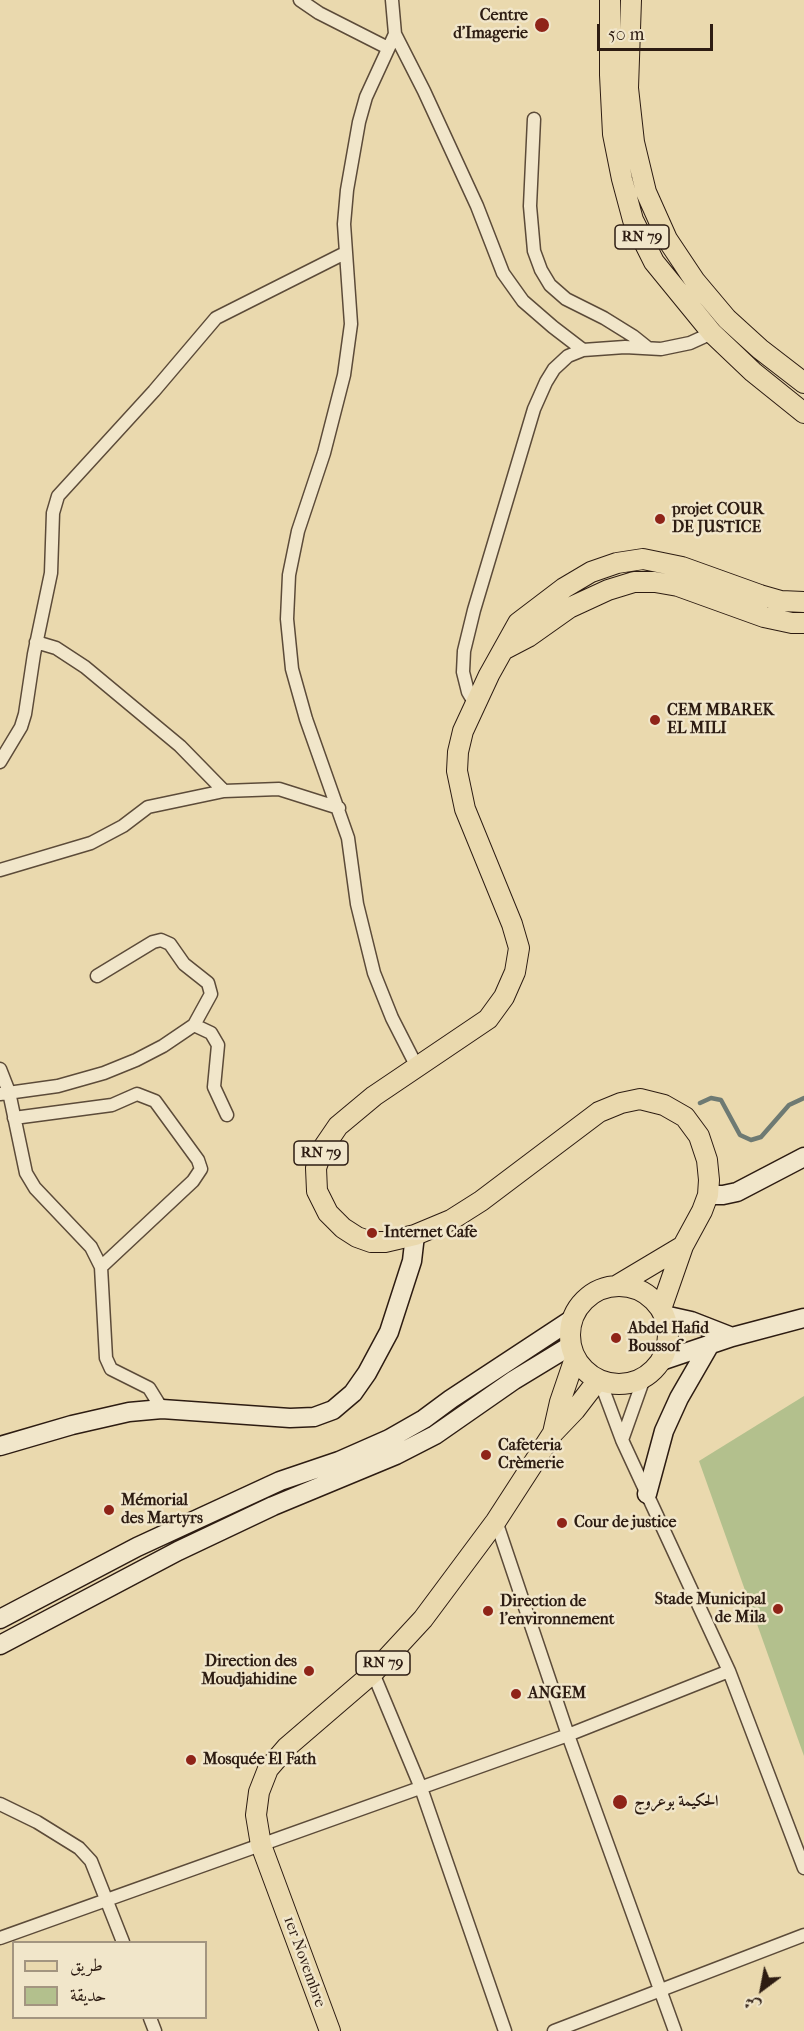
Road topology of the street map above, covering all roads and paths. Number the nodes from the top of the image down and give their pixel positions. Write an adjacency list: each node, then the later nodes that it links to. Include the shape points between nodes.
1 (300, 0): 6 (street)
2 (392, 0): 5 (street)
3 (610, 0): 9 (main road, RN 79, via 613,134 633,220 654,262)
4 (631, 0): 12 (main road, RN 79, via 628,88 634,142 646,192 667,239 727,319)
5 (395, 34): 6 (street); 11 (street, via 473,197 503,273 523,301)
6 (388, 48): 8 (street, via 359,122 347,190)
7 (534, 119): 10 (street, via 530,206 534,251 541,270 566,299 604,318)
8 (345, 253): 16 (street, via 216,318 64,488 53,513 51,573); 21 (street, via 351,324 344,375 298,531 289,575 287,618 292,669)
9 (712, 333): 10 (street, via 680,345); 13 (main road, RN 79)
10 (648, 348): 11 (street)
11 (583, 350): 18 (street, via 568,356 554,369 534,409 464,651 463,672)
12 (804, 383)
13 (804, 413)
14 (804, 602): 17 (main road, RN 79, via 760,595 682,567 643,559 617,563 591,572 537,608 518,623)
15 (804, 623): 17 (main road, RN 79, via 764,617 678,586 634,582 569,608)
16 (36, 642): 19 (street, via 24,721); 20 (street, via 56,648 85,667 180,746)
17 (505, 649): 18 (main road, RN 79)
18 (475, 704): 25 (main road, RN 79, via 458,752 460,789 519,948 515,972 488,1019)
19 (0, 762)
20 (224, 791): 21 (street, via 279,789); 22 (street, via 148,807 91,843)
21 (339, 808): 25 (street, via 375,973)
22 (0, 870)
23 (96, 976): 24 (street, via 153,942 170,944 184,964 208,983 211,994)
24 (194, 1025): 27 (street, via 154,1050 104,1073 58,1086); 28 (street, via 211,1033 218,1045 214,1087)
25 (417, 1067): 32 (main road, RN 79, via 338,1126 316,1167 317,1191 328,1213 343,1228 371,1242)
26 (0, 1069): 27 (street)
27 (4, 1093): 29 (street)
28 (227, 1115)
29 (14, 1118): 34 (street, via 26,1173 35,1188 91,1247); 34 (street, via 112,1105 137,1094 155,1101 198,1160 201,1169 193,1181)
30 (804, 1157): 31 (main road, via 737,1192)
31 (708, 1195): 32 (main road, RN 79, via 707,1160 699,1137 685,1117 664,1105 640,1099 599,1112 481,1201 451,1220); 33 (main road, RN 79)
32 (415, 1235): 45 (main road, via 412,1261 389,1332 367,1374 333,1410 314,1417 290,1418)
33 (683, 1246): 35 (main road); 36 (main road)
34 (102, 1267): 45 (street, via 106,1358 111,1370 149,1388)
35 (616, 1286): 36 (main road, via 634,1288 649,1296); 38 (main road, via 588,1296)
36 (662, 1312): 39 (main road); 42 (main road, via 668,1338)
37 (804, 1318): 39 (main road)
38 (571, 1320): 41 (main road); 51 (main road, via 389,1439 280,1481)
39 (732, 1337): 40 (main road)
40 (709, 1346): 42 (main road); 49 (main road, via 664,1431)
41 (573, 1352): 44 (main road, via 585,1371); 46 (main road, RN 79); 52 (main road, via 514,1380 435,1435 396,1455)
42 (661, 1361): 43 (main road)
43 (644, 1378): 44 (main road, via 622,1384); 47 (street)
44 (599, 1381): 46 (main road, RN 79); 47 (street)
45 (162, 1409): 48 (main road, via 129,1412)
46 (553, 1433): 50 (main road, RN 79)
47 (622, 1440): 49 (street)
48 (0, 1446)
49 (647, 1494): 57 (street)
50 (496, 1521): 58 (main road, RN 79, via 423,1619); 59 (street)
51 (171, 1532): 52 (main road); 53 (main road)
52 (178, 1551): 54 (main road)
53 (113, 1560): 54 (main road); 55 (main road)
54 (122, 1579): 56 (main road)
55 (0, 1619)
56 (0, 1645)
57 (729, 1671): 59 (street); 63 (street)
58 (374, 1673): 60 (street); 62 (main road, RN 79, via 287,1747 268,1769 256,1815)
59 (568, 1735): 60 (street); 68 (street)
60 (420, 1788): 62 (street); 70 (street)
61 (0, 1804): 64 (street, via 79,1848 90,1861)
62 (261, 1845): 64 (street); 69 (main road, 1er Novembre / RN 79)
63 (804, 1868)
64 (107, 1900): 66 (street); 67 (street)
65 (804, 1935): 68 (street)
66 (0, 1938)
67 (123, 1941)
68 (659, 1992): 71 (street); 72 (street)
69 (330, 2031)
70 (506, 2031)
71 (554, 2031)
72 (675, 2031)

